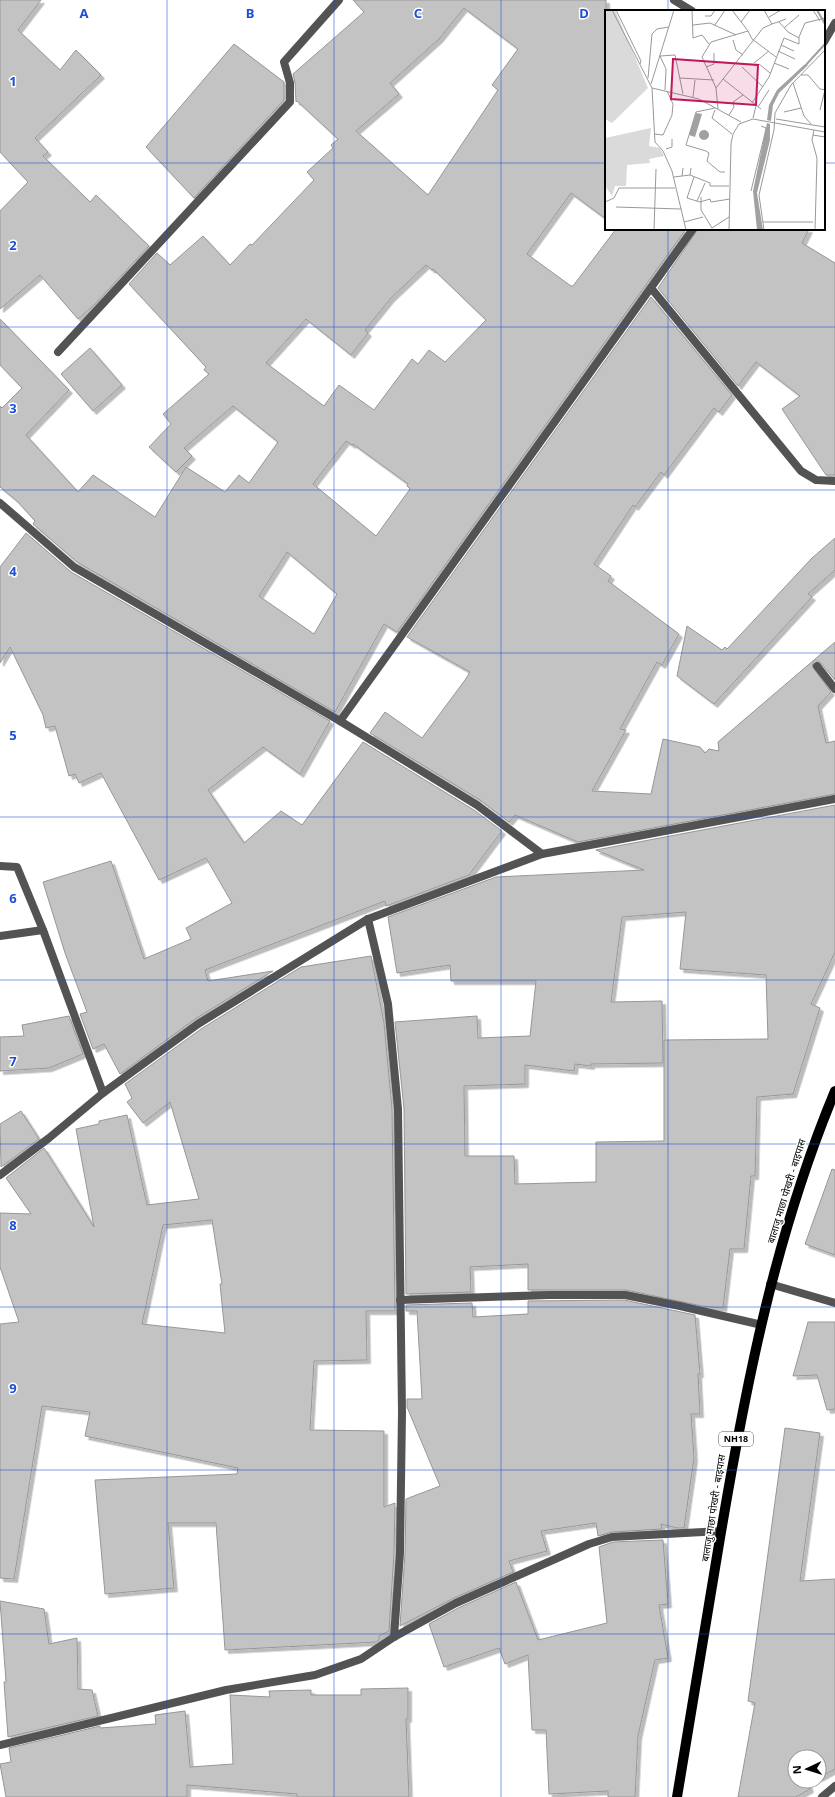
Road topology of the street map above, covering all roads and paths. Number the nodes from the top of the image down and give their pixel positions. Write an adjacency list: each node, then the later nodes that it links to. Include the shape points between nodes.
1 (339, 0): 8 (street, via 284,62 290,83 290,102)
2 (674, 0): 3 (street)
3 (690, 10)
4 (835, 23): 5 (street)
5 (825, 40)
6 (692, 230): 7 (street)
7 (651, 288): 9 (street, via 801,471 816,480); 13 (street)
8 (58, 352)
9 (835, 481)
10 (0, 503): 13 (street, via 74,567)
11 (817, 666): 12 (street)
12 (835, 689)
13 (340, 721): 15 (street, via 477,805)
14 (835, 799): 15 (street)
15 (542, 854): 17 (street)
16 (0, 866): 18 (street, via 17,867)
17 (368, 919): 21 (street, via 198,1024); 24 (street, via 388,1004 398,1109)
18 (43, 930): 19 (street); 21 (street)
19 (0, 936)
20 (835, 1090): 23 (main road, बालाजु माछा पोखरी - बाइपास / NH18, via 793,1206)
21 (103, 1093): 22 (street)
22 (0, 1175)
23 (770, 1284): 25 (street); 26 (main road, बालाजु माछा पोखरी - बाइपास / NH18)
24 (400, 1300): 26 (street, via 625,1295); 28 (street, via 400,1545)
25 (835, 1302)
26 (762, 1325): 27 (main road, बालाजु माछा पोखरी - बाइपास / NH18, via 736,1442)
27 (721, 1531): 28 (street, via 612,1537 589,1544 456,1603); 31 (main road, बालाजु माछा पोखरी - बाइपास / NH18)
28 (394, 1637): 29 (street, via 361,1659 315,1675 226,1690)
29 (0, 1744)
30 (835, 1786): 32 (street)
31 (677, 1797)
32 (822, 1797)

